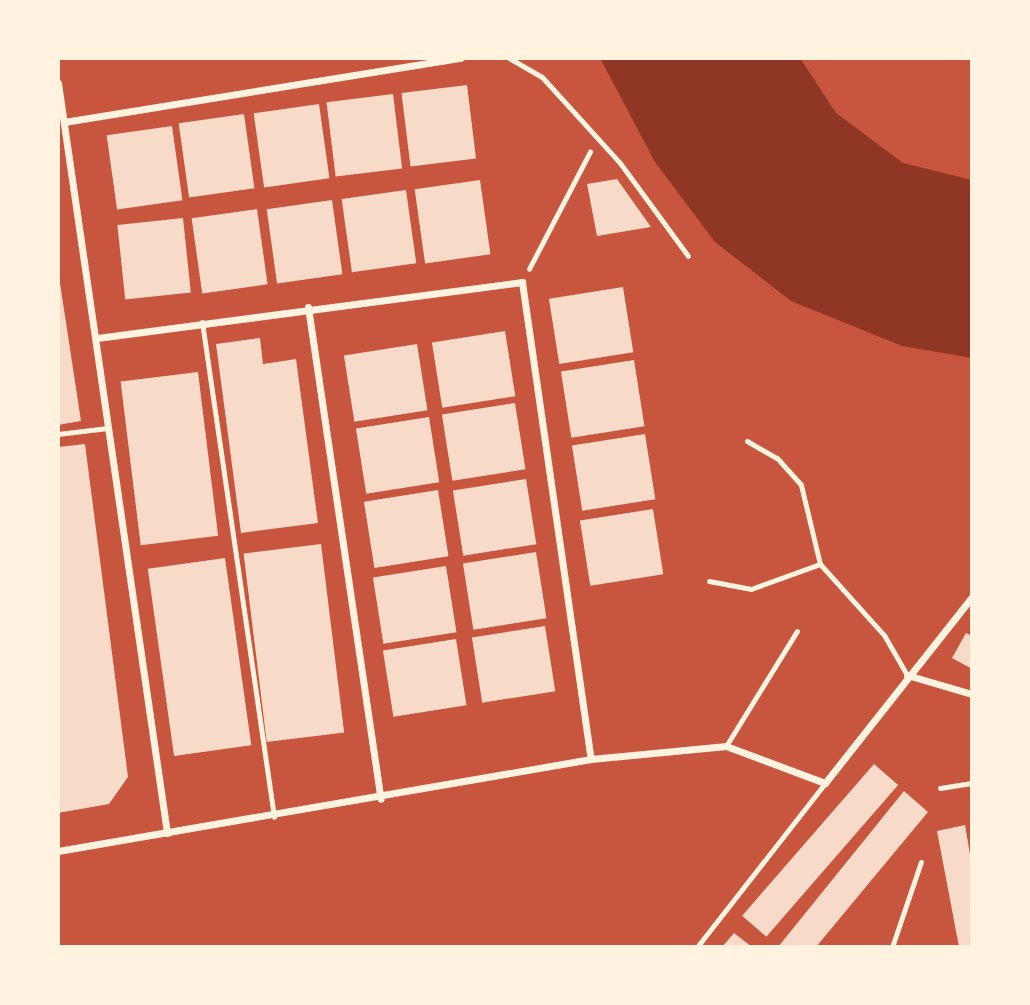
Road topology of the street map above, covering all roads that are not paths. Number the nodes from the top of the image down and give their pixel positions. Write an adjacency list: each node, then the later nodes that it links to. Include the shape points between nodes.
1 (414, 58): 4 (street)
2 (461, 58): 4 (street)
3 (509, 58): 7 (lane, via 542,78 594,141 644,190)
4 (415, 67): 6 (street)
5 (58, 83): 6 (street)
6 (64, 122): 10 (street)
7 (688, 256)
8 (308, 307): 9 (street); 21 (street, via 522,282); 25 (street)
9 (202, 323): 10 (street); 26 (lane)
10 (97, 338): 11 (street)
11 (108, 428): 12 (lane); 27 (street)
12 (58, 434)
13 (747, 441): 14 (lane, via 777,458 801,485)
14 (820, 565): 15 (lane, via 751,589); 18 (lane, via 884,635)
15 (709, 581)
16 (972, 597): 18 (street)
17 (797, 631): 20 (lane)
18 (907, 674): 19 (street); 23 (street)
19 (972, 694)
20 (726, 747): 21 (street); 23 (street)
21 (591, 759): 25 (street)
22 (972, 782): 24 (lane)
23 (825, 783): 30 (lane)
24 (940, 788)
25 (381, 799): 26 (street)
26 (274, 817): 27 (street)
27 (167, 833): 28 (street)
28 (58, 851)
29 (920, 862): 31 (lane)
30 (696, 947)
31 (892, 947)

